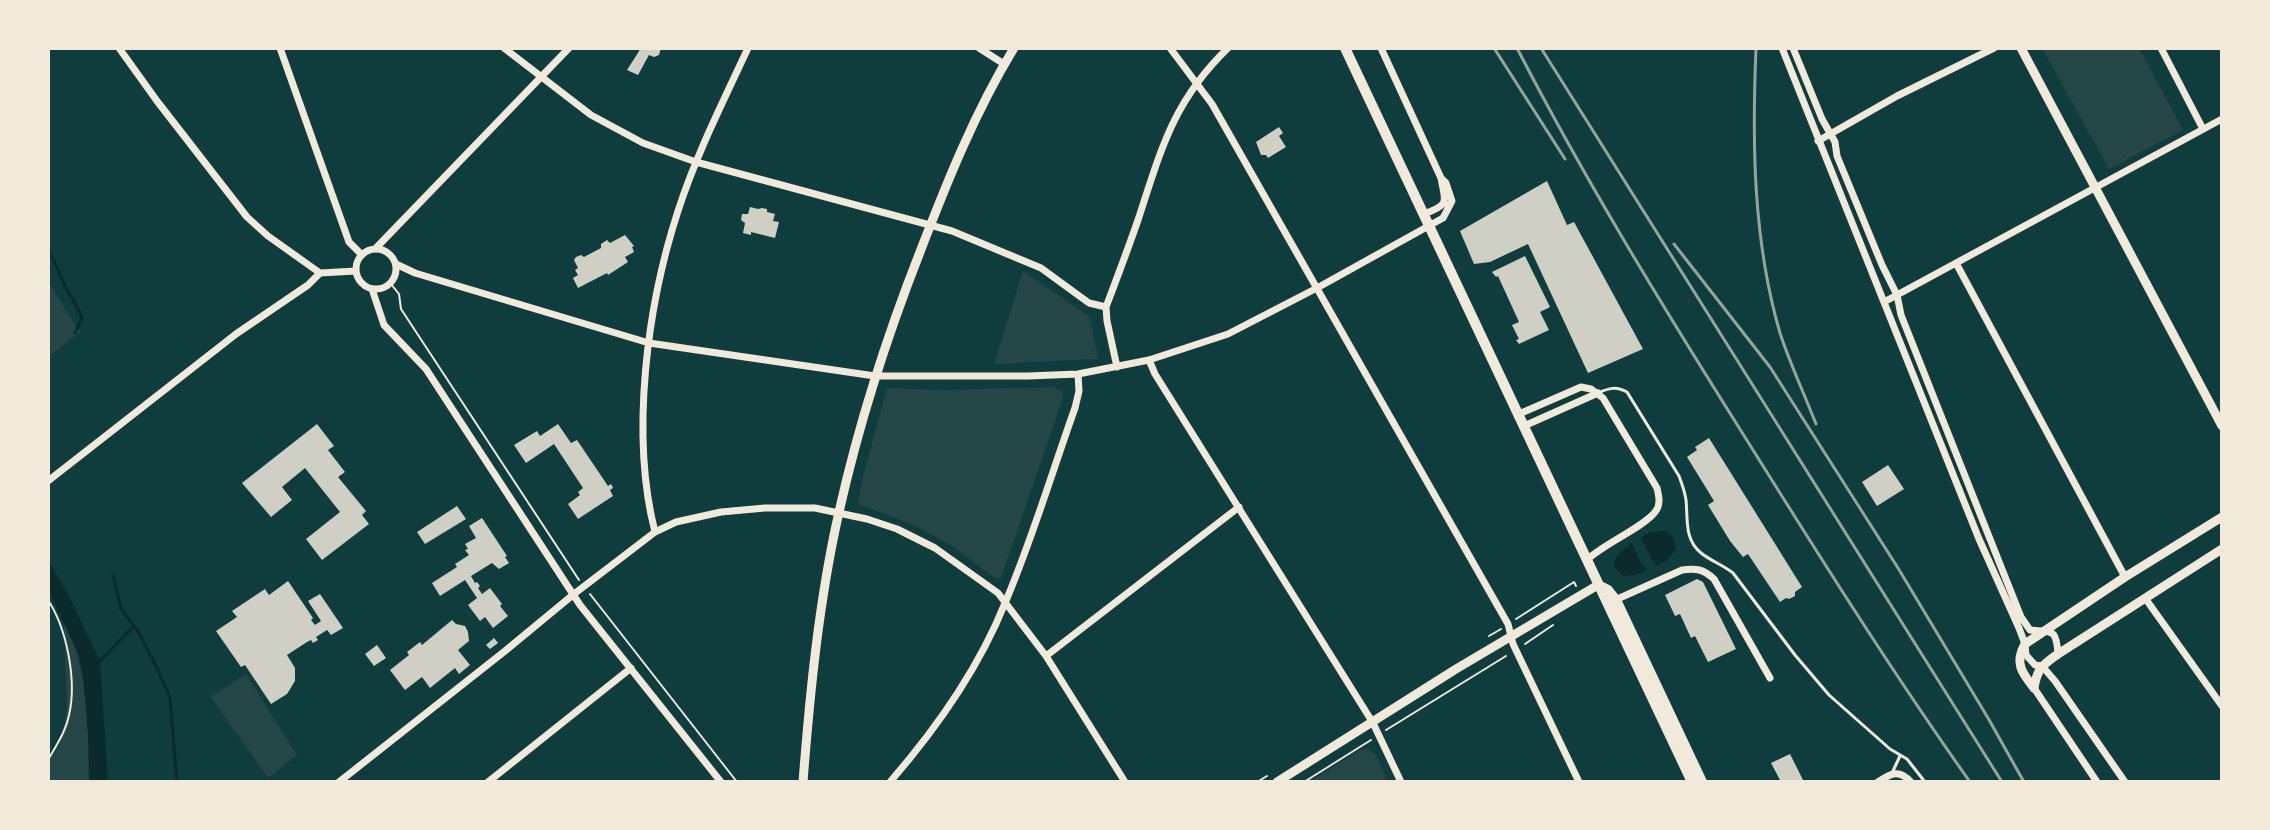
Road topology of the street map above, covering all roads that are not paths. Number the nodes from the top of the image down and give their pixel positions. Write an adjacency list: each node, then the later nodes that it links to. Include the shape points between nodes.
1 (119, 48): 37 (street, via 247,217)
2 (280, 48): 33 (street, via 349,242)
3 (504, 48): 18 (street)
4 (569, 48): 18 (street)
5 (748, 48): 24 (street)
6 (979, 48): 17 (street)
7 (1014, 48): 17 (street)
8 (1170, 48): 19 (street)
9 (1228, 48): 19 (street)
10 (1345, 48): 27 (main road)
11 (1381, 48): 26 (street, via 1441,178)
12 (1782, 48): 23 (street)
13 (1793, 48): 22 (street)
14 (1994, 48): 22 (street)
15 (2021, 48): 25 (street)
16 (2161, 48): 21 (street)
17 (1004, 64): 28 (street)
18 (540, 77): 24 (street, via 591,115 643,143); 30 (street)
19 (1196, 83): 40 (street); 44 (street, via 1155,165)
20 (2222, 119): 21 (street)
21 (2203, 129): 25 (street)
22 (1831, 133): 23 (street); 42 (street)
23 (1818, 141): 43 (street)
24 (696, 162): 28 (street); 46 (street, via 665,258)
25 (2096, 187): 34 (street); 54 (street)
26 (1447, 204): 27 (street); 29 (street, via 1443,218)
27 (1424, 214): 29 (main road)
28 (930, 225): 44 (street, via 1029,262 1089,303); 50 (street)
29 (1430, 225): 40 (street); 52 (main road)
30 (392, 233): 31 (street); 32 (street)
31 (376, 248): 32 (street); 33 (street)
32 (390, 253): 35 (street)
33 (362, 255): 36 (street)
34 (1956, 263): 42 (street); 65 (street)
35 (396, 264): 38 (street); 39 (street)
36 (356, 271): 37 (street); 41 (street, via 358,280)
37 (320, 273): 56 (street)
38 (415, 273): 39 (street); 46 (street)
39 (390, 283): 41 (street); 45 (street)
40 (1317, 288): 47 (street, via 1228,334); 72 (street)
41 (372, 289): 45 (street)
42 (1897, 295): 43 (street); 55 (street)
43 (1884, 302): 55 (street)
44 (1106, 307): 48 (street)
45 (380, 310): 67 (street, via 384,325 426,369)
46 (649, 343): 50 (street); 60 (street, via 644,435 647,502)
47 (1149, 360): 48 (street); 57 (street)
48 (1117, 367): 49 (street)
49 (1078, 374): 50 (street); 70 (street, via 1075,408)
50 (875, 376): 58 (street)
51 (1598, 393): 52 (street, via 1581,387); 53 (street); 64 (street, via 1659,496 1655,514); 82 (lane, via 1609,388 1627,392 1679,476 1689,537 1699,552 1733,573 1829,695)
52 (1519, 414): 53 (main road)
53 (1524, 426): 64 (main road)
54 (2222, 426)
55 (1950, 452): 61 (street); 62 (street)
56 (48, 481)
57 (1239, 507): 75 (street); 81 (street)
58 (839, 512): 60 (street, via 721,512); 70 (street, via 897,529 935,548); 87 (street, via 811,684)
59 (2222, 517): 65 (street)
60 (655, 532): 67 (street)
61 (1988, 534): 62 (street); 71 (street, via 2026,626)
62 (1979, 539): 73 (street)
63 (2222, 549): 68 (street)
64 (1588, 559): 66 (main road)
65 (2125, 577): 71 (street)
66 (1598, 585): 69 (main road); 72 (street)
67 (574, 594): 77 (street); 84 (street)
68 (2145, 598): 74 (street); 80 (street)
69 (1612, 602): 78 (street, via 1682,570 1704,570); 93 (main road); 94 (main road)
70 (1006, 603): 75 (street); 88 (street, via 941,718)
71 (2043, 630): 73 (street); 74 (street, via 2057,639)
72 (1512, 635): 81 (street); 92 (street)
73 (2025, 644): 76 (street, via 2028,658); 79 (street, via 2019,665)
74 (2058, 654): 76 (street)
75 (1046, 656): 89 (street)
76 (2042, 666): 79 (street); 100 (street)
77 (631, 668): 85 (street); 86 (street)
78 (1770, 678)
79 (2034, 688): 99 (street)
80 (2222, 706)
81 (1373, 723): 90 (street); 91 (street)
82 (1900, 756): 83 (lane); 98 (lane)
83 (1890, 774): 95 (street); 96 (street); 97 (street)
84 (339, 782)
85 (488, 782)
86 (721, 782)
87 (803, 782)
88 (890, 782)
89 (1125, 782)
90 (1277, 782)
91 (1401, 782)
92 (1579, 782)
93 (1692, 782)
94 (1702, 782)
95 (1878, 782)
96 (1897, 782)
97 (1911, 782)
98 (1925, 782)
99 (2097, 782)
100 (2125, 782)

